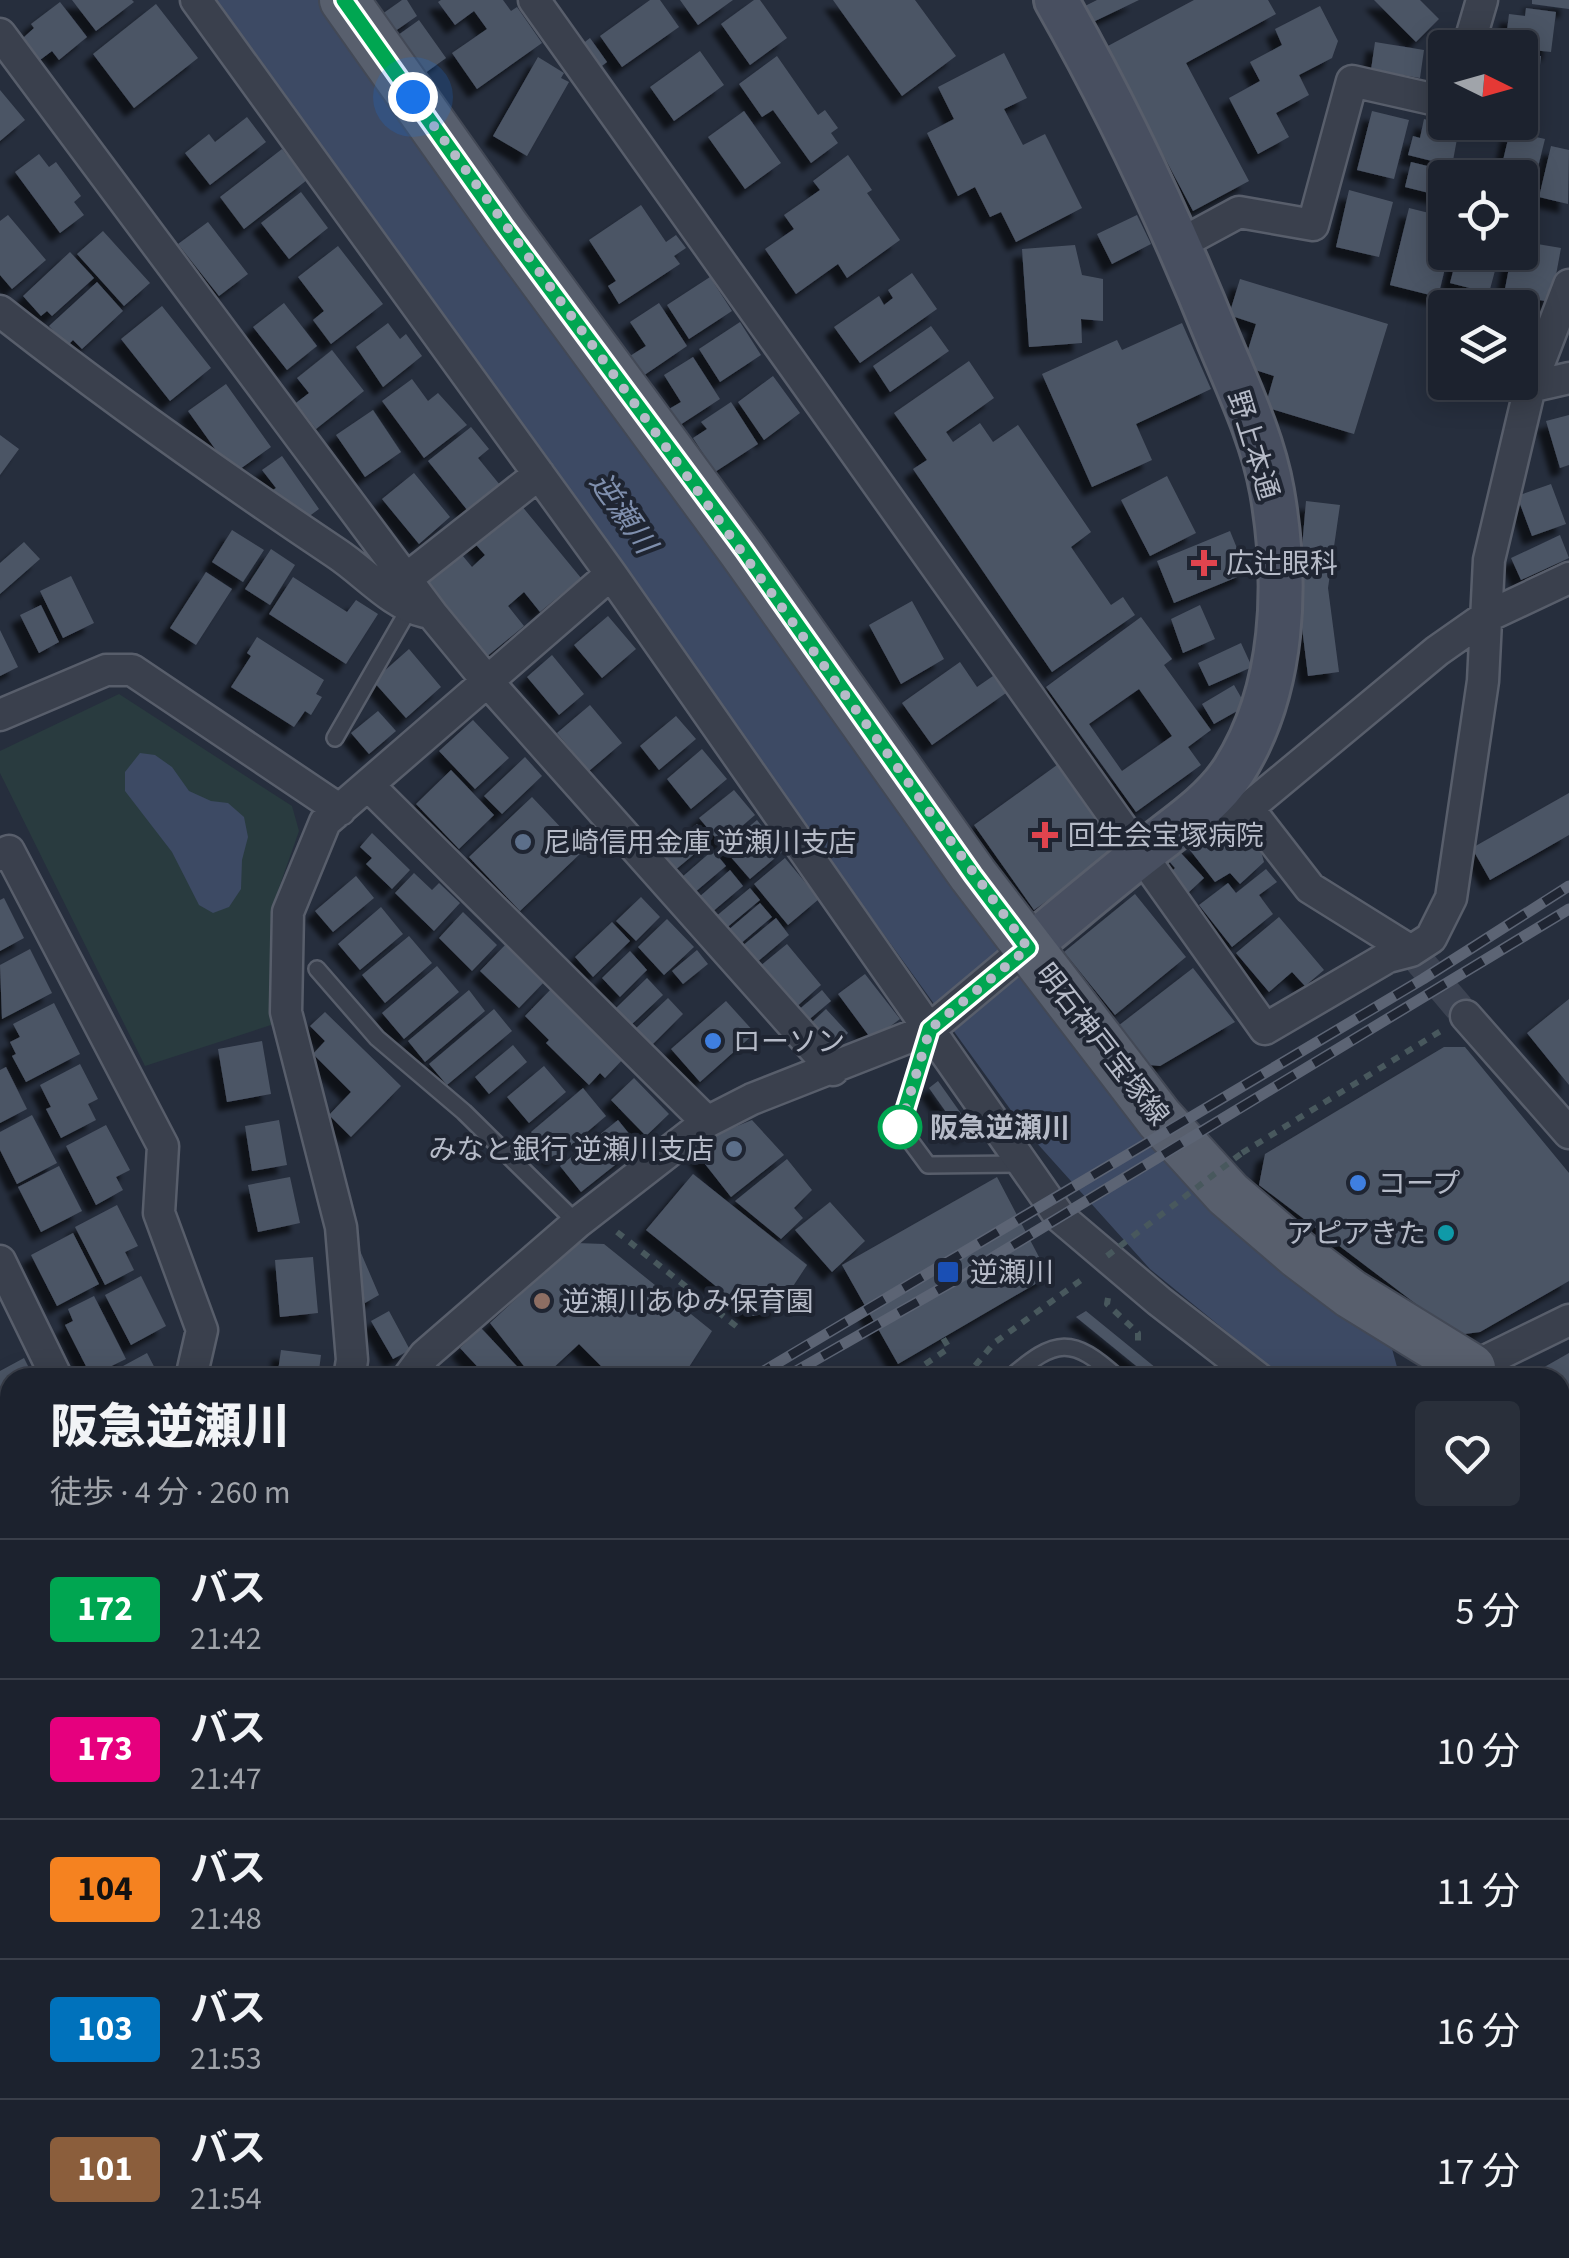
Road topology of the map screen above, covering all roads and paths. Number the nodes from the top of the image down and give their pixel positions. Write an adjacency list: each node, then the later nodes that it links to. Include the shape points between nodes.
1 (196, 0): 16 (street)
2 (344, 0): 31 (main road, 明石神戸宝塚線, via 744,550)
3 (534, 0): 28 (street)
4 (1056, 0): 9 (street, 野上本通)
5 (1482, 0): 6 (street)
6 (1473, 30)
7 (0, 34): 19 (street)
8 (1428, 98): 9 (street, via 1352,81 1313,225 1239,212)
9 (1178, 245): 27 (street, 野上本通, via 1254,430 1280,554 1273,674 1259,719 1231,774)
10 (1569, 284): 12 (street)
11 (0, 311): 19 (street, via 209,469)
12 (1538, 366)
13 (1569, 378): 14 (street)
14 (1538, 385)
15 (1527, 400): 20 (street, via 1489,560)
16 (539, 474): 17 (street); 19 (street)
17 (611, 574): 21 (street); 34 (street)
18 (1569, 578): 20 (street)
19 (416, 601): 21 (street); 23 (lane)
20 (1484, 618): 25 (street); 30 (street, via 1483,681 1451,898 1431,938)
21 (488, 682): 24 (street); 35 (street)
22 (0, 715): 26 (street, via 106,670 132,670)
23 (335, 738)
24 (368, 785): 26 (street); 36 (street)
25 (1248, 808): 27 (street); 30 (street, via 1310,888)
26 (340, 810): 50 (street, via 325,822 288,912 286,1012 341,1228)
27 (1196, 811): 28 (street, 野上本通)
28 (1140, 855): 30 (street, via 1265,1028 1388,957); 31 (street, 野上本通)
29 (0, 856): 49 (street, via 9,851 163,1146 159,1213 202,1330)
30 (1412, 951)
31 (1022, 952): 34 (street); 57 (main road, 明石神戸宝塚線, via 1228,1194 1351,1294)
32 (317, 969): 39 (lane, via 377,1038)
33 (1466, 1016): 37 (street); 40 (path, bridge, via 1242,1153)
34 (937, 1023): 35 (street); 38 (street); 38 (lane, via 900,1127 928,1166)
35 (832, 1070): 36 (street)
36 (707, 1122): 39 (street)
37 (1569, 1133)
38 (1024, 1164): 40 (street, via 1060,1217)
39 (584, 1217): 45 (path); 51 (street)
40 (1107, 1256): 56 (street)
41 (0, 1261): 48 (street)
42 (1084, 1278): 53 (path, via 994,1342)
43 (1108, 1304): 47 (path, via 1138,1333)
44 (1569, 1320): 58 (street)
45 (741, 1330)
46 (943, 1338): 52 (path, via 949,1348)
47 (1138, 1346)
48 (51, 1368)
49 (193, 1368)
50 (351, 1368)
51 (416, 1368)
52 (921, 1368)
53 (972, 1368)
54 (1024, 1368): 55 (lane, via 1052,1348 1069,1347)
55 (1107, 1368)
56 (1245, 1368)
57 (1461, 1368)
58 (1481, 1368)

